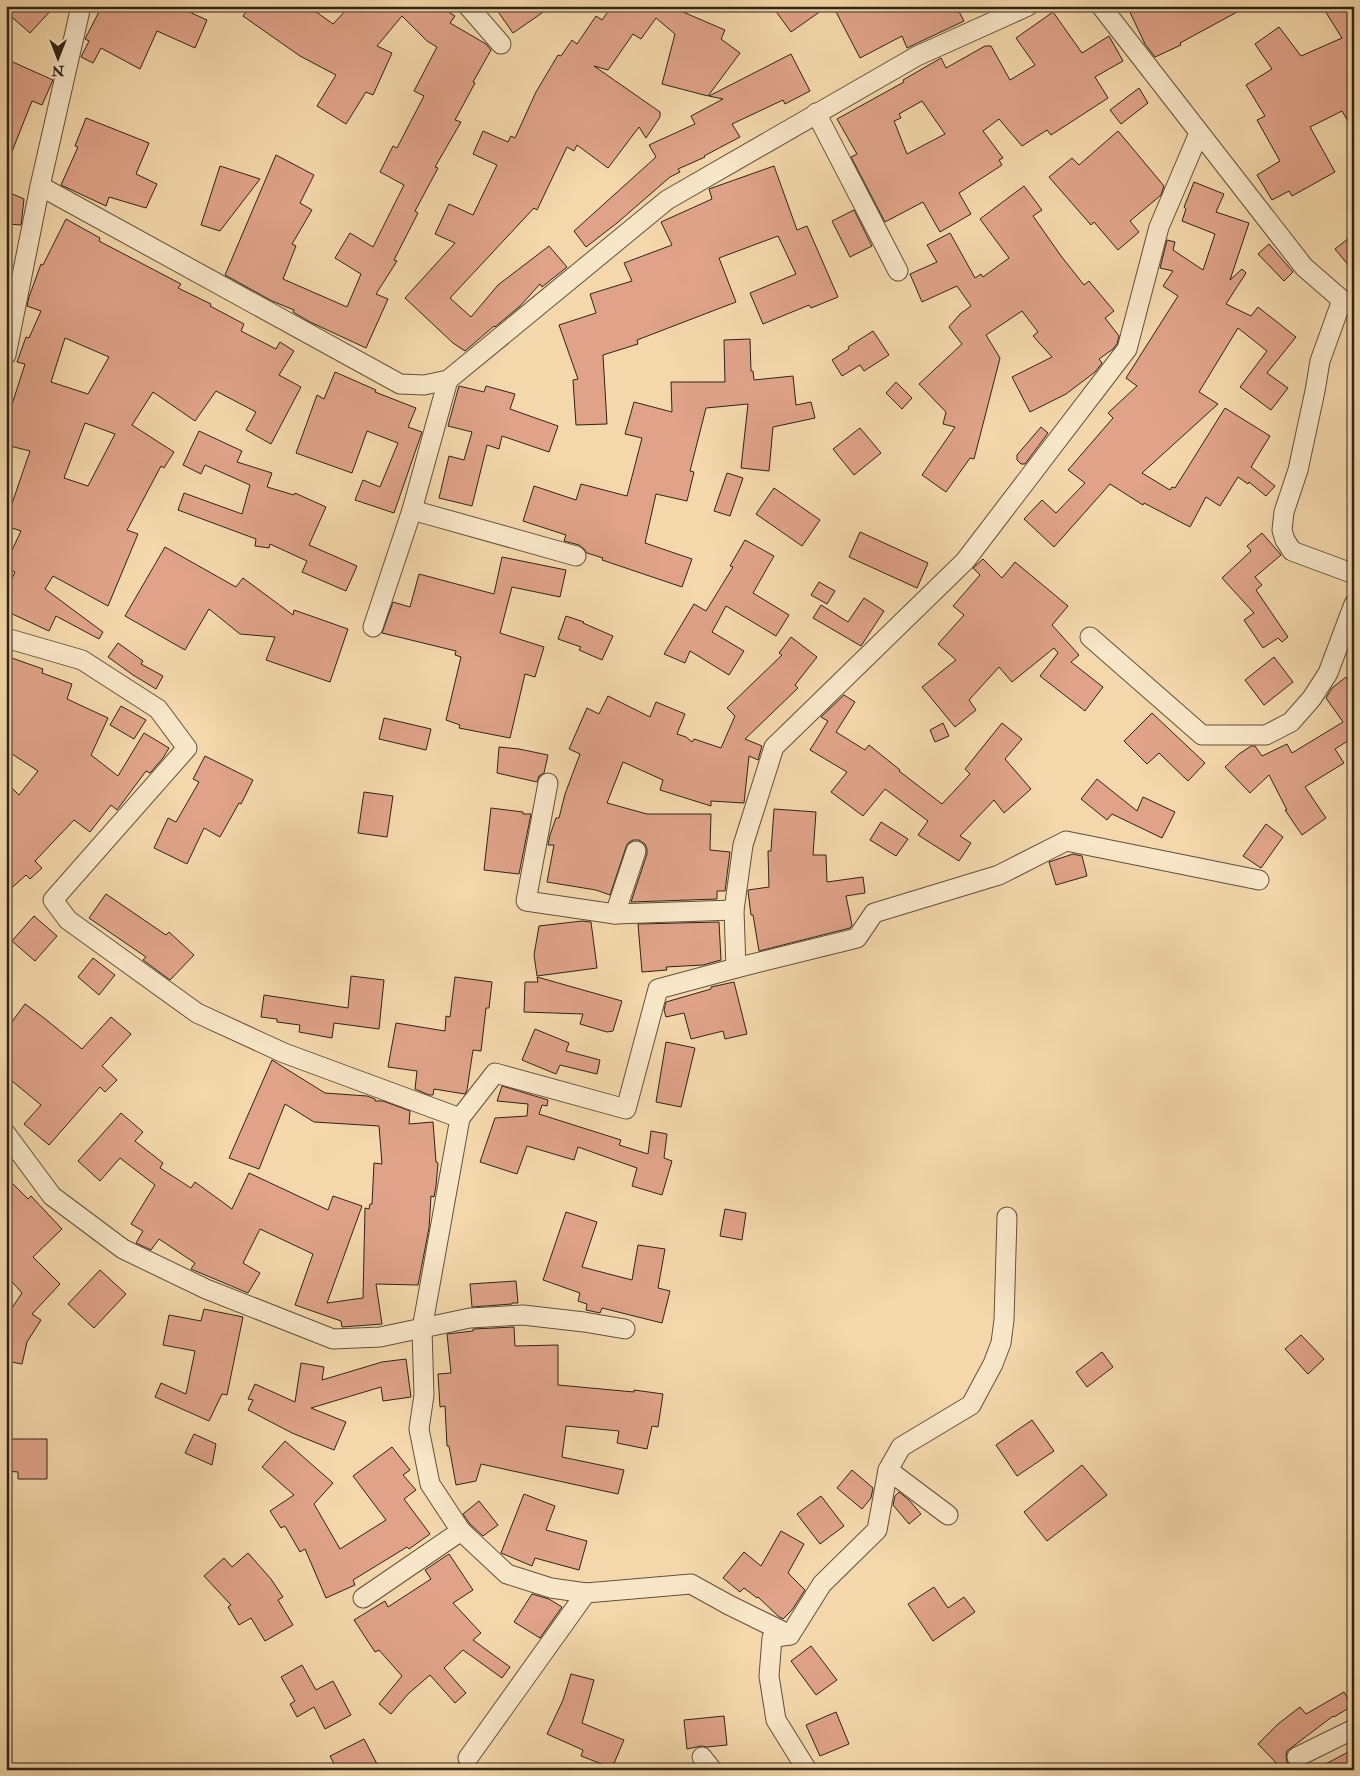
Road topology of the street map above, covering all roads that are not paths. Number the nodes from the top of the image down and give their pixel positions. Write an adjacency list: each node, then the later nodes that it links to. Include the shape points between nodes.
1 (81, 6): 8 (street)
2 (468, 6): 5 (street)
3 (1028, 6): 6 (street, via 917,56)
4 (1101, 6): 7 (street)
5 (501, 44)
6 (816, 113): 9 (street); 12 (street, via 667,200)
7 (1199, 133): 10 (street, via 1304,267); 23 (street, via 1159,227 1127,349 964,561 774,747 743,845)
8 (40, 186): 11 (street); 12 (street, via 400,384 424,385)
9 (898, 271)
10 (1348, 304): 15 (street, via 1320,360 1300,462 1284,512 1282,530 1292,551)
11 (6, 355)
12 (448, 380): 13 (street)
13 (412, 510): 14 (street); 17 (street)
14 (576, 556)
15 (1354, 574)
16 (1354, 604): 18 (street, via 1328,673 1312,698 1291,722 1266,735 1202,735)
17 (373, 627)
18 (1090, 637)
19 (6, 638): 26 (street, via 82,660 158,709 187,748 53,900 68,920 197,1013 284,1053)
20 (548, 783): 24 (street, via 526,901)
21 (636, 851): 24 (street)
22 (1259, 880): 25 (street, via 1066,841 999,875 874,913 857,938)
23 (734, 910): 24 (street); 25 (street)
24 (615, 914)
25 (736, 968): 26 (street, via 658,989 626,1109 495,1072)
26 (460, 1118): 29 (street)
27 (6, 1134): 29 (street, via 52,1196 123,1249 206,1289 333,1339 380,1337)
28 (1007, 1218): 31 (street, via 1004,1320 1001,1343 993,1364 971,1405 901,1448)
29 (422, 1329): 30 (street, via 470,1318 524,1315); 33 (street, via 424,1395 419,1429 424,1457 430,1484)
30 (625, 1330)
31 (888, 1470): 32 (street); 36 (street, via 877,1530 822,1584)
32 (948, 1515)
33 (461, 1531): 34 (street, via 507,1574 551,1588); 35 (street)
34 (586, 1593): 36 (street, via 691,1584); 39 (street)
35 (363, 1598)
36 (790, 1635): 40 (street, via 772,1638 770,1676 776,1720)
37 (1354, 1729): 38 (street)
38 (1297, 1757)
39 (468, 1758)
40 (807, 1770)

